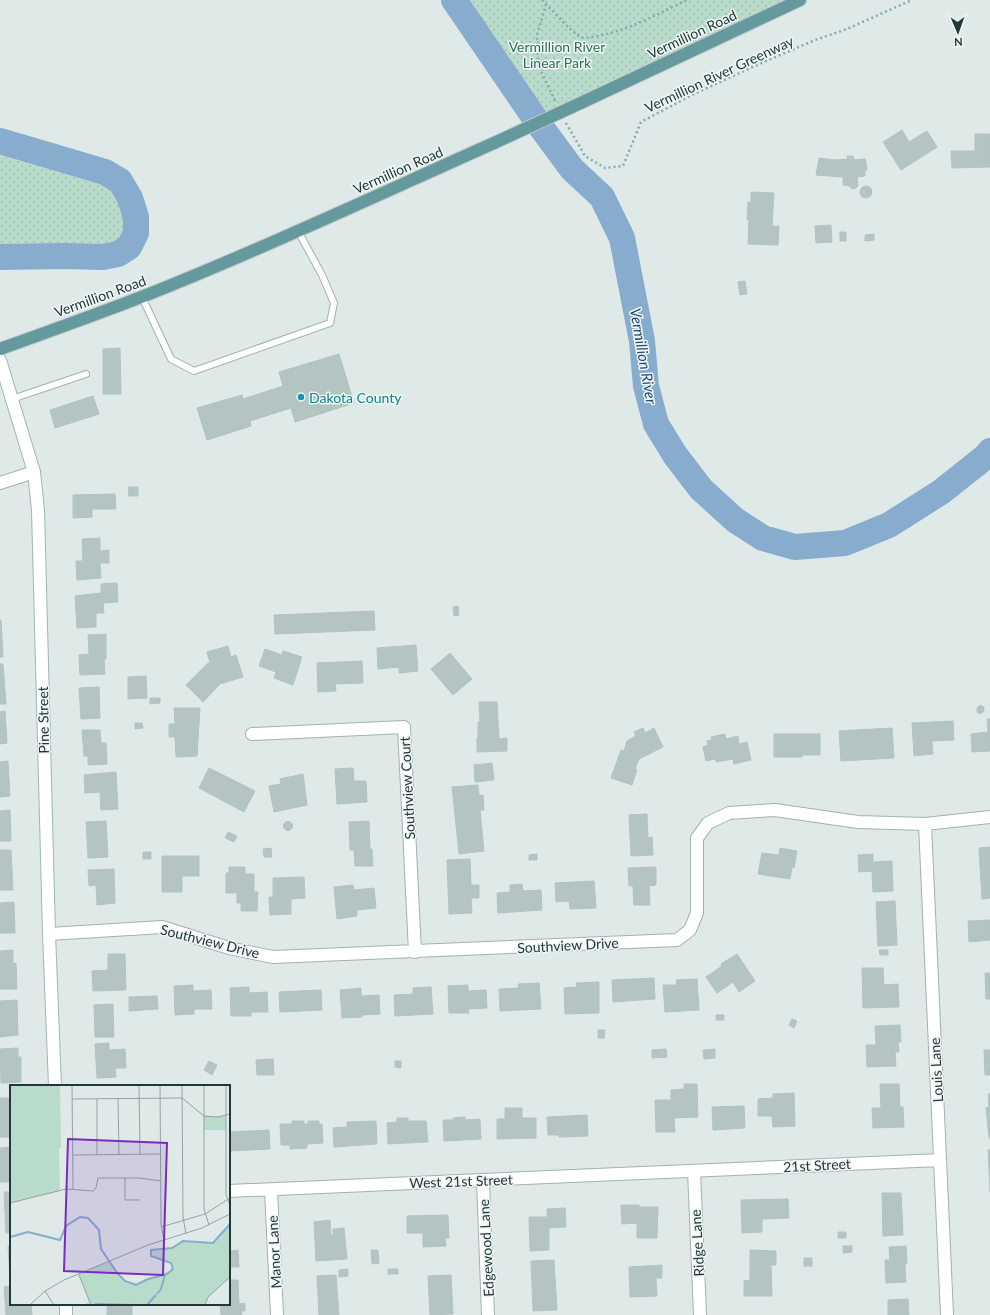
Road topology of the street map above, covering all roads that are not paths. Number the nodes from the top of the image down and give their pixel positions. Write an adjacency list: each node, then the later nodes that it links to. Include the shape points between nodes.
1 (800, 0): 2 (main road, Vermillion Road, bridge)
2 (298, 231): 3 (main road, Vermillion Road); 3 (lane, via 334,303 330,323 194,371 171,359)
3 (142, 297): 4 (main road, Vermillion Road)
4 (0, 349)
5 (0, 360): 7 (street, Pine Street)
6 (86, 374): 7 (lane)
7 (12, 399): 8 (street, Pine Street)
8 (34, 472): 9 (street); 13 (street, Pine Street, via 38,510)
9 (0, 483)
10 (252, 734): 14 (street, Southview Court, via 404,727)
11 (990, 817): 12 (street, Southview Drive)
12 (925, 824): 14 (street, Southview Drive, via 858,822 774,810 729,813 708,823 697,838 697,913 690,930 677,940); 16 (street, Louis Lane)
13 (49, 934): 14 (street, Southview Drive, via 162,927 229,948 273,957); 15 (street, Pine Street)
14 (415, 952)
15 (55, 1085)
16 (940, 1160): 17 (street, 21st Street); 24 (street, Louis Lane)
17 (694, 1171): 18 (street, West 21st Street); 23 (street, Ridge Lane)
18 (483, 1180): 19 (street, West 21st Street); 22 (street, Edgewood Lane)
19 (272, 1190): 20 (street, West 21st Street); 21 (street, Manor Lane)
20 (230, 1192)
21 (277, 1315)
22 (488, 1315)
23 (700, 1315)
24 (947, 1315)

